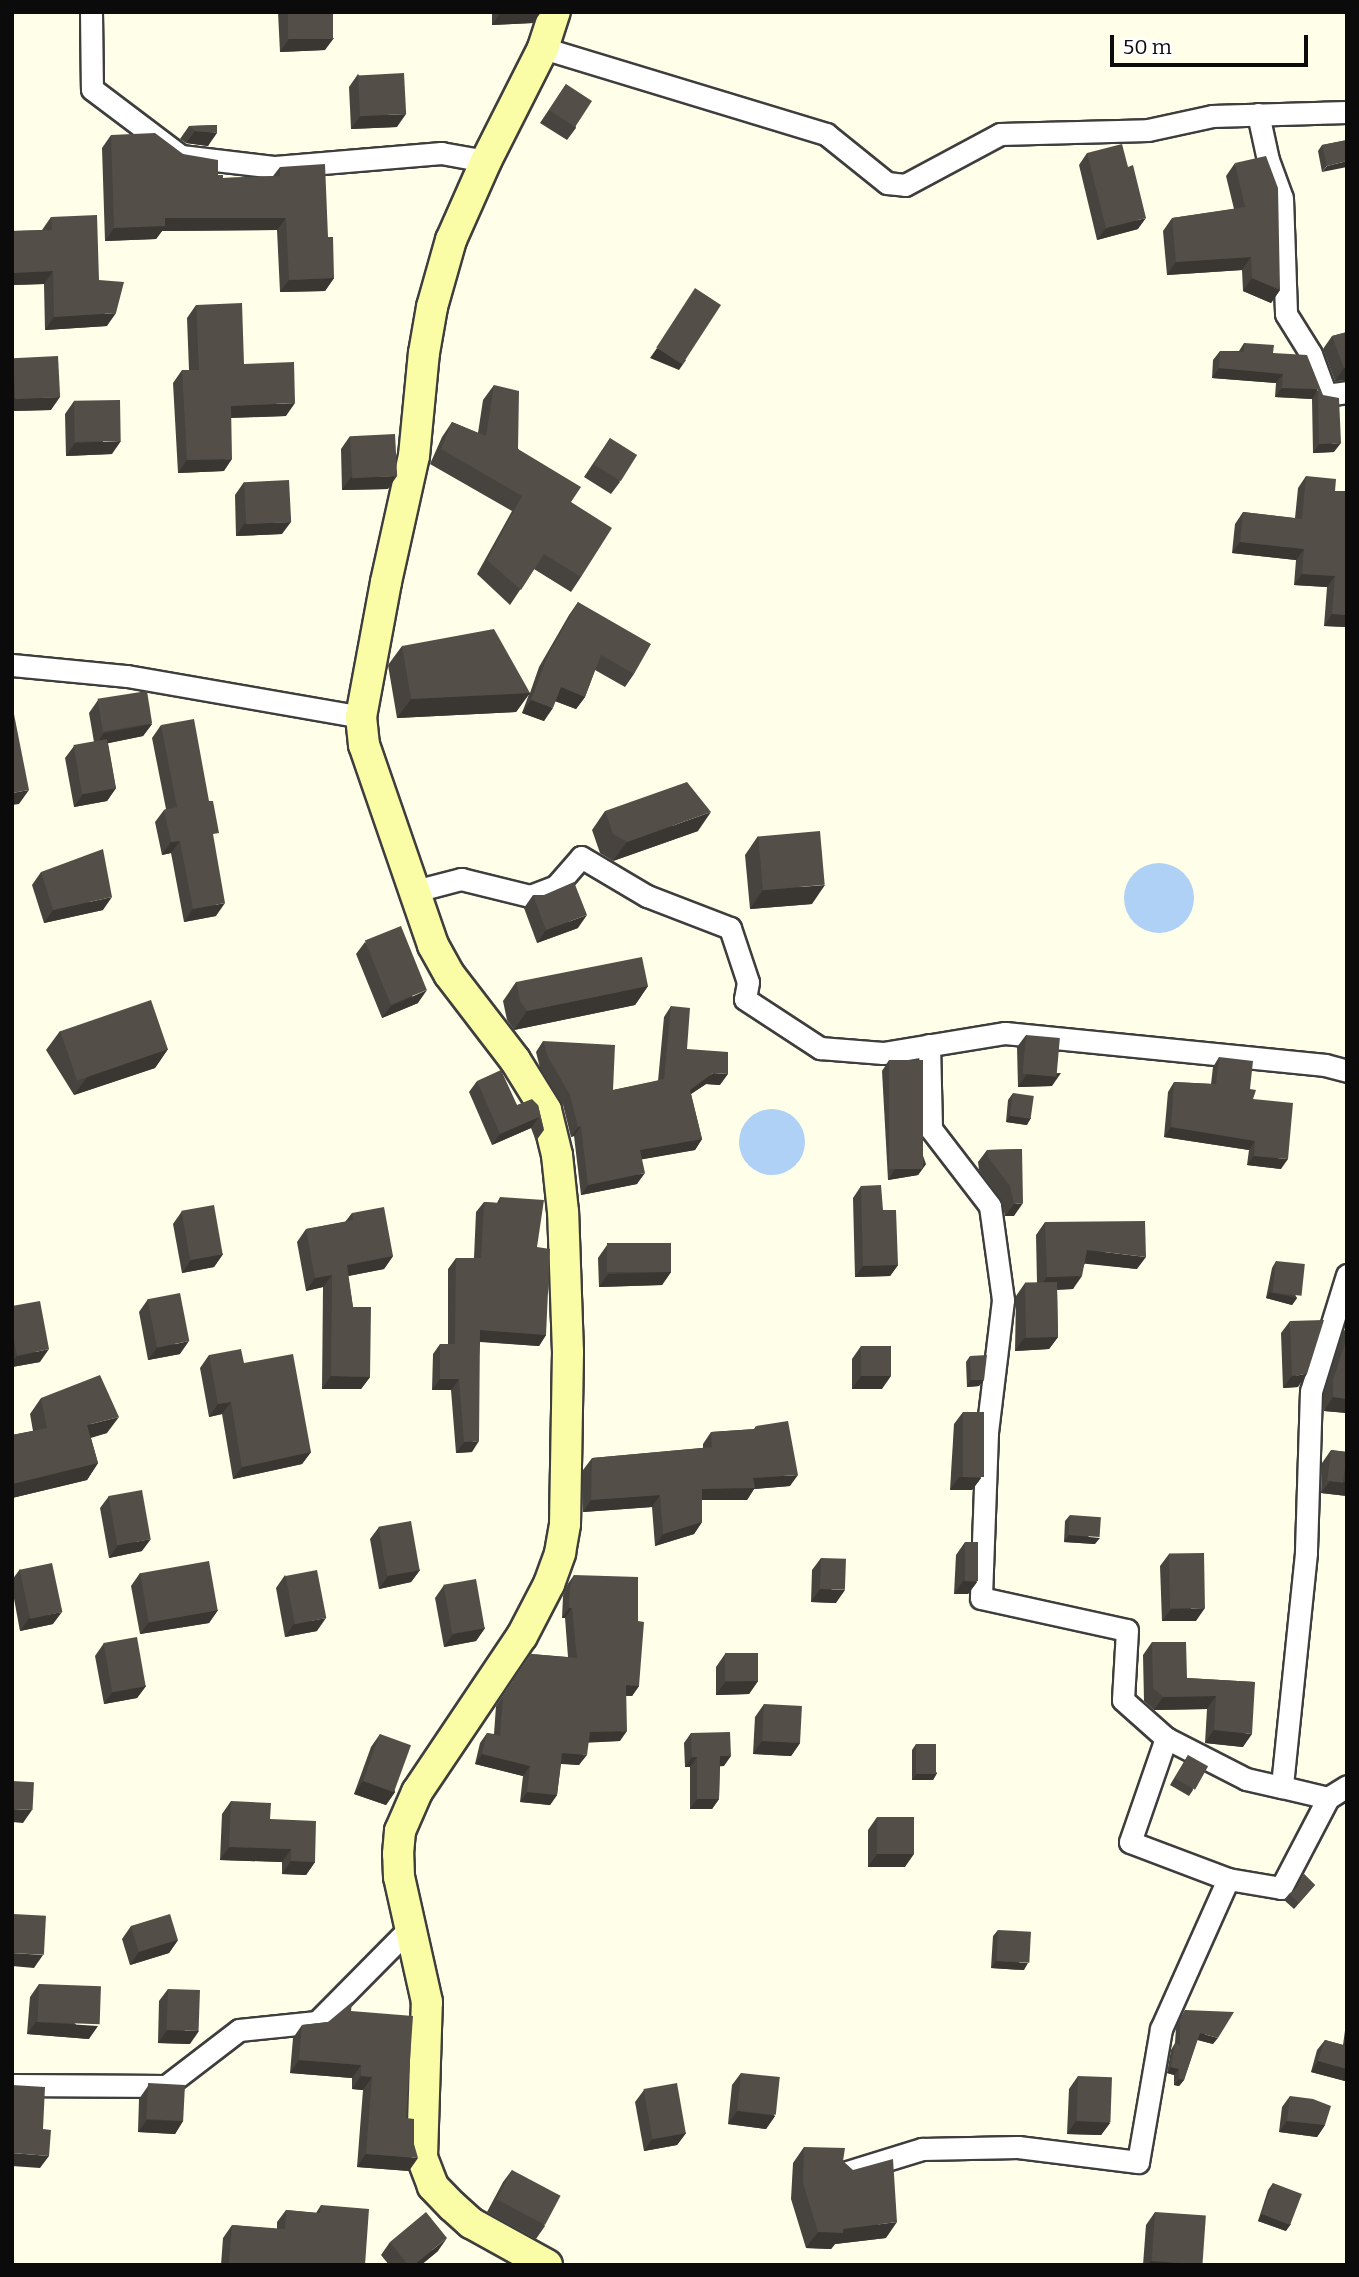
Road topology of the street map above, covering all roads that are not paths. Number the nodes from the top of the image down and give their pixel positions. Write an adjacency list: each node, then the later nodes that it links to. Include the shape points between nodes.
1 (91, 12): 6 (street, via 93,89 181,156 275,167 441,153)
2 (555, 12): 3 (street)
3 (543, 48): 5 (street, via 826,134 887,183 905,186 1000,134 1148,130 1212,116); 6 (street)
4 (1347, 112): 5 (street)
5 (1258, 114): 7 (street, via 1282,198 1286,314 1311,354 1326,395)
6 (486, 161): 9 (street, via 451,240 432,307 414,456)
7 (1347, 392)
8 (12, 665): 9 (street, via 127,676)
9 (362, 716): 10 (street, via 364,745)
10 (415, 891): 11 (street, via 461,879 530,895 556,886 581,857 647,896 730,928 748,982 745,999 820,1048 883,1053); 19 (street, via 433,945 449,974 515,1060 546,1110 563,1212 568,1352 565,1524 560,1553 522,1636 417,1792 400,1831 399,1877)
11 (929, 1045): 12 (street, via 1005,1032); 14 (street, via 931,1129 990,1206 1003,1300 987,1433 981,1598 1127,1630 1123,1700)
12 (1347, 1071)
13 (1347, 1275): 16 (street, via 1311,1391 1306,1553)
14 (1166, 1738): 16 (street, via 1246,1779); 18 (street, via 1130,1842)
15 (1347, 1786): 17 (street)
16 (1282, 1787): 17 (street)
17 (1328, 1798): 18 (street, via 1281,1888)
18 (1228, 1879): 21 (street, via 1161,2029 1138,2162 1018,2147 922,2149)
19 (410, 1928): 20 (street, via 317,2022 239,2030 166,2086); 22 (street, via 427,2002 422,2157 433,2186 471,2223)
20 (12, 2085)
21 (844, 2173)
22 (547, 2265)

